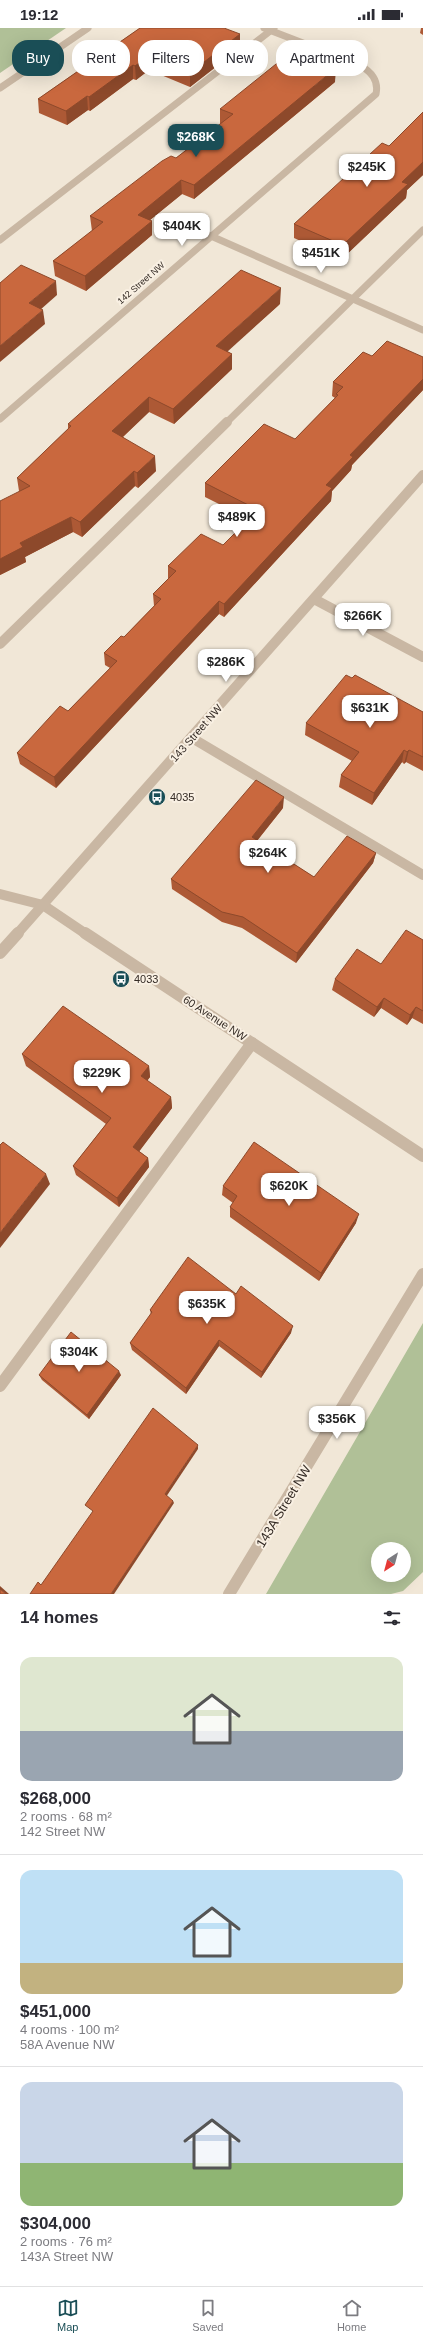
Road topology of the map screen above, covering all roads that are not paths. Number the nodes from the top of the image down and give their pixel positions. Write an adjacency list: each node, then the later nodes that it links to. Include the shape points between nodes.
1 (88, 28): 3 (street)
2 (270, 29): 5 (street, 142 Street NW, via 356,63 368,70 376,80 378,89 370,100); 6 (street)
3 (0, 88)
4 (423, 230): 7 (street)
5 (211, 236): 7 (street); 9 (street, 142 Street NW)
6 (0, 240)
7 (354, 299): 8 (street); 12 (street)
8 (423, 330)
9 (0, 419)
10 (423, 475): 11 (street, 143 Street NW)
11 (314, 599): 13 (street); 14 (street, 143 Street NW)
12 (0, 644)
13 (423, 657)
14 (192, 738): 15 (street); 17 (street, 143 Street NW)
15 (423, 875)
16 (0, 894): 17 (street, 60 Avenue NW)
17 (43, 905): 18 (street, 143 Street NW); 19 (street, 60 Avenue NW)
18 (0, 953)
19 (252, 1043): 20 (street, 60 Avenue NW); 22 (street)
20 (423, 1156)
21 (423, 1274): 23 (street, 143A Street NW)
22 (0, 1386)
23 (229, 1594)

